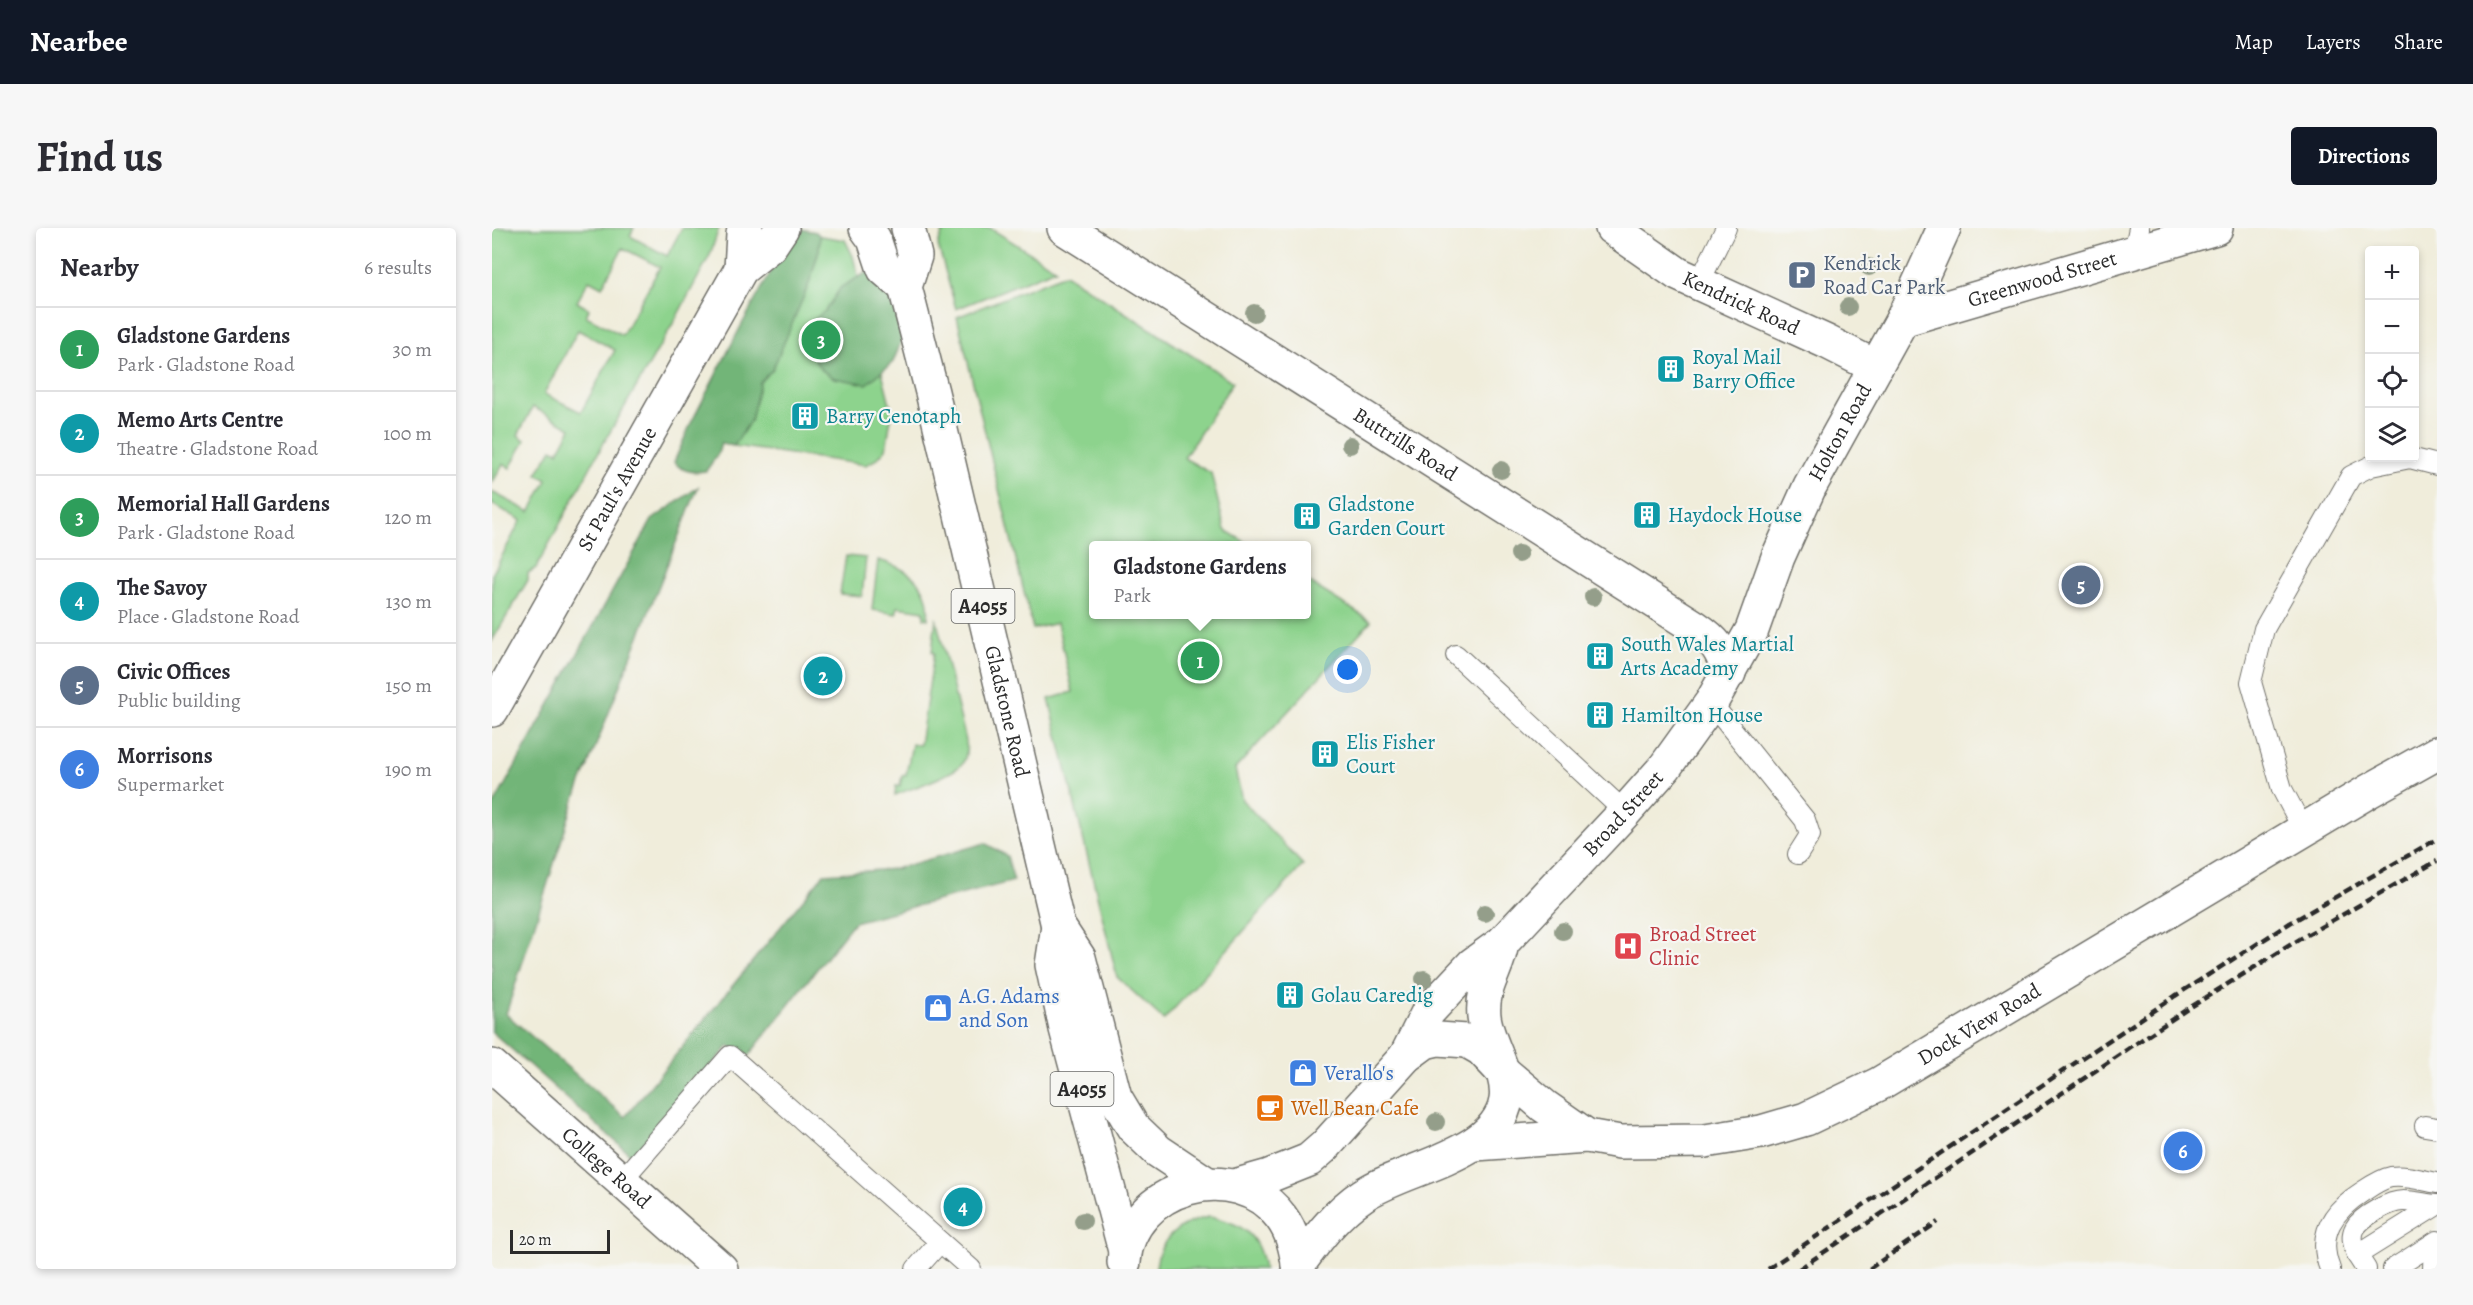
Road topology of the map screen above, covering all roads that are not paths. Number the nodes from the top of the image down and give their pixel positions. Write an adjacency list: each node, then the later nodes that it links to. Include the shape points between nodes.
1 (746, 228): 11 (street, St Paul's Avenue)
2 (782, 228): 11 (street, St Paul's Avenue, via 770,246)
3 (866, 228): 13 (street, via 884,269)
4 (908, 228): 13 (street, via 915,256)
5 (1064, 228): 18 (street, Buttrills Road, via 1713,639)
6 (1612, 228): 12 (street, Kendrick Road)
7 (1726, 228): 12 (lane)
8 (1944, 228): 14 (street, Holton Road)
9 (2216, 228): 10 (street, Greenwood Street)
10 (2136, 240): 14 (street, Greenwood Street)
11 (741, 269): 20 (street, St Paul's Avenue)
12 (1698, 285): 15 (street, Kendrick Road)
13 (905, 287): 25 (street, Gladstone Road / A4055)
14 (1902, 320): 15 (street, Holton Road)
15 (1876, 367): 18 (street, Holton Road, via 1810,486 1778,557 1752,630)
16 (2437, 465): 23 (lane, via 2410,458 2371,466 2351,476 2264,629 2251,682 2282,789)
17 (1456, 655): 22 (lane)
18 (1729, 673): 19 (street, Broad Street)
19 (1711, 703): 22 (street, Broad Street, via 1665,767); 24 (lane, via 1805,820 1810,835)
20 (492, 710)
21 (2437, 753): 23 (street, Dock View Road)
22 (1624, 812): 26 (street, Broad Street)
23 (2304, 831): 30 (street, Dock View Road, via 1914,1064 1826,1110 1761,1132 1705,1141 1620,1142)
24 (1798, 854)
25 (1058, 926): 33 (street, Gladstone Road / A4055, via 1079,958 1115,1097 1133,1127 1158,1151); 38 (street, Gladstone Road / A4055, via 1052,964)
26 (1502, 943): 27 (street, Broad Street, via 1473,964 1428,1012); 29 (street, Broad Street, via 1500,959 1485,988 1484,1017)
27 (1406, 1056): 29 (street, Broad Street, via 1425,1042 1453,1039 1481,1049); 33 (street, Broad Street, via 1309,1160 1269,1176)
28 (492, 1066): 32 (street, College Road)
29 (1500, 1069): 30 (street); 31 (street, Broad Street, via 1506,1099 1502,1113 1494,1127)
30 (1587, 1136): 31 (street, Dock View Road)
31 (1475, 1144): 40 (street, Broad Street, via 1364,1194 1330,1224)
32 (621, 1181): 36 (lane, via 729,1056); 41 (street, College Road)
33 (1220, 1184): 38 (street, Broad Street, via 1178,1189 1154,1203 1135,1225); 40 (street, Gladstone Road, via 1260,1197 1281,1216 1295,1243)
34 (2437, 1184): 44 (lane, via 2390,1177 2344,1203 2326,1233)
35 (2437, 1205): 39 (lane); 39 (lane, via 2402,1201 2388,1204 2354,1228 2352,1242)
36 (940, 1242): 42 (lane); 43 (lane)
37 (2436, 1242): 45 (lane); 46 (lane)
38 (1124, 1260)
39 (2361, 1262)
40 (1299, 1267)
41 (721, 1269)
42 (916, 1269)
43 (971, 1269)
44 (2330, 1269)
45 (2393, 1269)
46 (2433, 1269)

